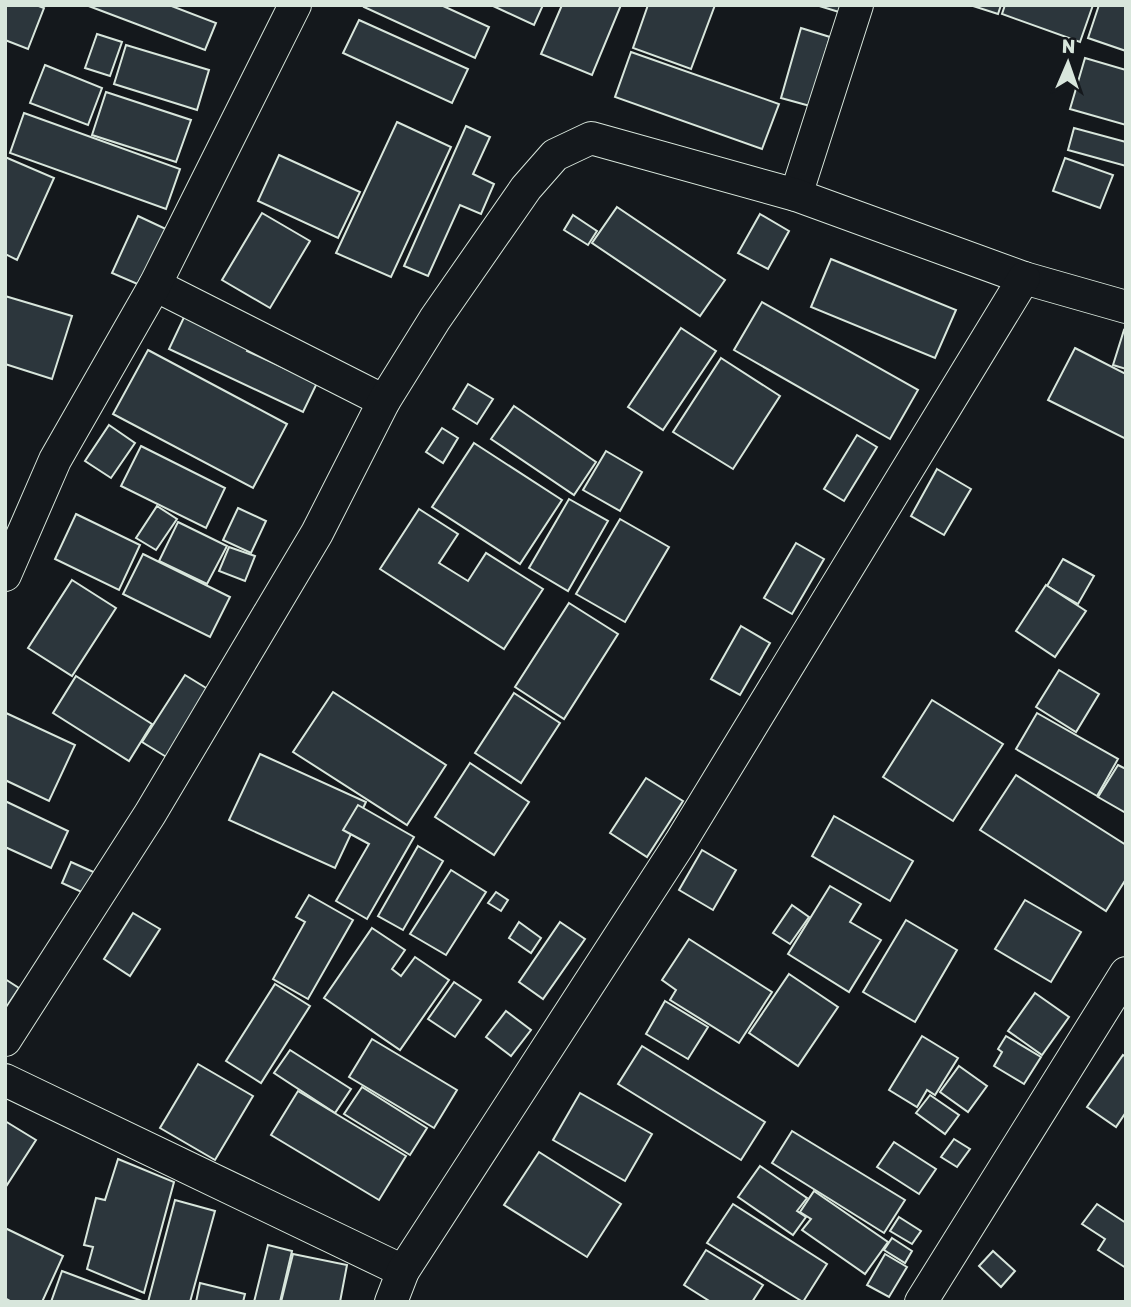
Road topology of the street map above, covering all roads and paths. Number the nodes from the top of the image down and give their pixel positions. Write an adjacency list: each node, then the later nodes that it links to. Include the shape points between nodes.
1 (295, 5): 5 (street)
2 (857, 5): 3 (street)
3 (796, 195): 4 (street); 7 (street, via 591,138 555,155 526,188)
4 (1024, 278): 6 (street); 12 (street, via 680,843)
5 (155, 285): 7 (street); 8 (street, via 55,460)
6 (1126, 307)
7 (384, 401): 10 (street, via 303,557 150,814)
8 (5, 575)
9 (1126, 972): 14 (street)
10 (5, 1040)
11 (5, 1080): 12 (street)
12 (403, 1271): 13 (street)
13 (391, 1302)
14 (921, 1302)

